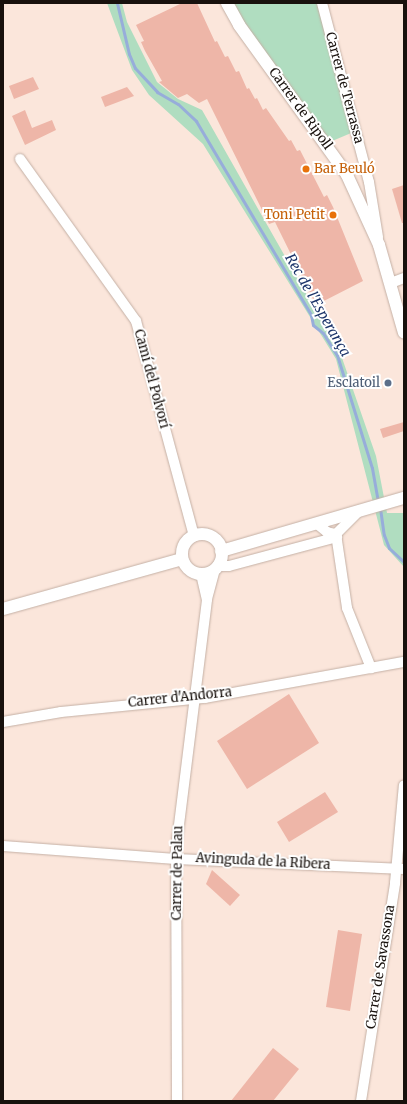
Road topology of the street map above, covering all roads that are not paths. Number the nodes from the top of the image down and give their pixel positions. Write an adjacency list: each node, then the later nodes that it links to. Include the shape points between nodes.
1 (227, 3): 4 (street, Carrer de Ripoll, via 239,25 347,175)
2 (322, 3): 4 (street, Carrer de Terrassa, via 369,182)
3 (20, 159): 12 (street, Camí del Polvorí, via 136,321)
4 (379, 244): 6 (street, Carrer de Ripoll)
5 (404, 278): 6 (street)
6 (391, 283): 7 (street, Carrer de Ripoll)
7 (404, 333)
8 (404, 498): 9 (street)
9 (362, 509): 10 (street); 11 (street)
10 (316, 523): 11 (street, via 327,532); 13 (street)
11 (337, 535): 15 (street, via 229,566); 20 (street, via 347,608)
12 (194, 536): 13 (street, via 201,534 214,539); 14 (street, via 184,545)
13 (221, 551): 15 (street)
14 (182, 559): 16 (street, via 190,571); 18 (street)
15 (216, 567): 16 (street); 17 (street, Carrer de Palau)
16 (201, 574): 17 (street, Carrer de Palau)
17 (207, 599): 21 (street, Carrer de Palau)
18 (3, 609)
19 (404, 662): 20 (street, Carrer d'Andorra)
20 (371, 668): 21 (street, Carrer d'Andorra)
21 (194, 699): 22 (street, Carrer d'Andorra, via 62,712); 25 (street, Carrer de Palau)
22 (3, 722)
23 (404, 785): 26 (street, Carrer de Savassona)
24 (3, 846): 25 (street, Avinguda de la Ribera)
25 (176, 859): 26 (street, Avinguda de la Ribera); 27 (street, Carrer de Palau)
26 (400, 869): 28 (street, Carrer de Savassona)
27 (177, 1101)
28 (361, 1101)

